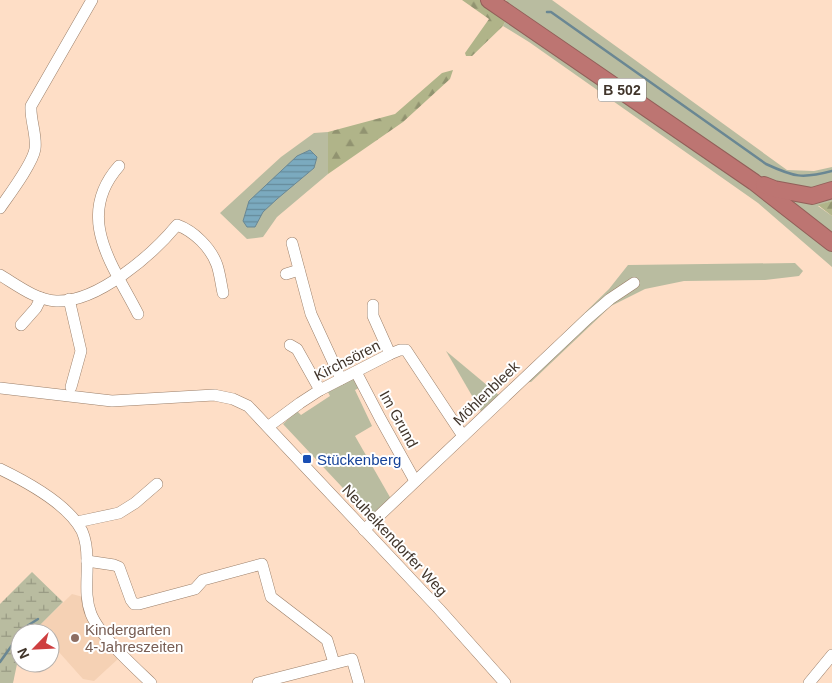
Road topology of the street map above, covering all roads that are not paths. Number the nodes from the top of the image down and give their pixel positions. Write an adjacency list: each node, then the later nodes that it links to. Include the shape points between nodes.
1 (92, 0): 6 (street, via 31,106 35,151)
2 (489, 0): 4 (highway, B 502)
3 (119, 166): 12 (street, via 99,199 98,227 102,244)
4 (754, 182): 5 (highway, via 812,196); 7 (highway, B 502)
5 (832, 190)
6 (0, 208)
7 (832, 242)
8 (292, 243): 9 (street)
9 (299, 270): 10 (street); 23 (street, via 311,314)
10 (286, 274)
11 (0, 275): 15 (street)
12 (119, 277): 14 (street, via 148,257 177,225 187,228 206,246 217,265); 16 (street, via 84,296); 18 (street)
13 (634, 283): 28 (street, Möhlenbleek, via 595,312)
14 (222, 293)
15 (41, 298): 16 (street); 19 (street)
16 (69, 299): 24 (street, via 81,351)
17 (373, 305): 21 (street, via 373,316)
18 (138, 314)
19 (21, 325)
20 (290, 345): 26 (street, via 297,349)
21 (390, 354): 22 (street, Kirchsören); 28 (street, Kirchsören, via 406,350)
22 (356, 372): 23 (street, Kirchsören); 30 (street, Im Grund)
23 (341, 379): 26 (street, Kirchsören)
24 (71, 387)
25 (0, 388): 27 (street, Neuheikendorfer Weg, via 112,401 214,396 248,406)
26 (320, 390): 27 (street, Kirchsören)
27 (269, 426): 33 (street, Neuheikendorfer Weg)
28 (463, 436): 30 (street, Möhlenbleek)
29 (0, 470): 32 (street, via 45,495)
30 (415, 481): 33 (street, Möhlenbleek)
31 (157, 484): 32 (street, via 135,504 119,513)
32 (77, 522): 34 (street, via 87,546)
33 (364, 530): 40 (street, Neuheikendorfer Weg)
34 (88, 562): 36 (street, via 119,567 134,604 195,589 203,580 262,564 271,597 327,640); 37 (street, via 88,604 96,623)
35 (832, 655): 41 (street)
36 (334, 663): 38 (street); 39 (street, via 352,658)
37 (151, 683)
38 (258, 683)
39 (359, 683)
40 (505, 683)
41 (810, 683)

